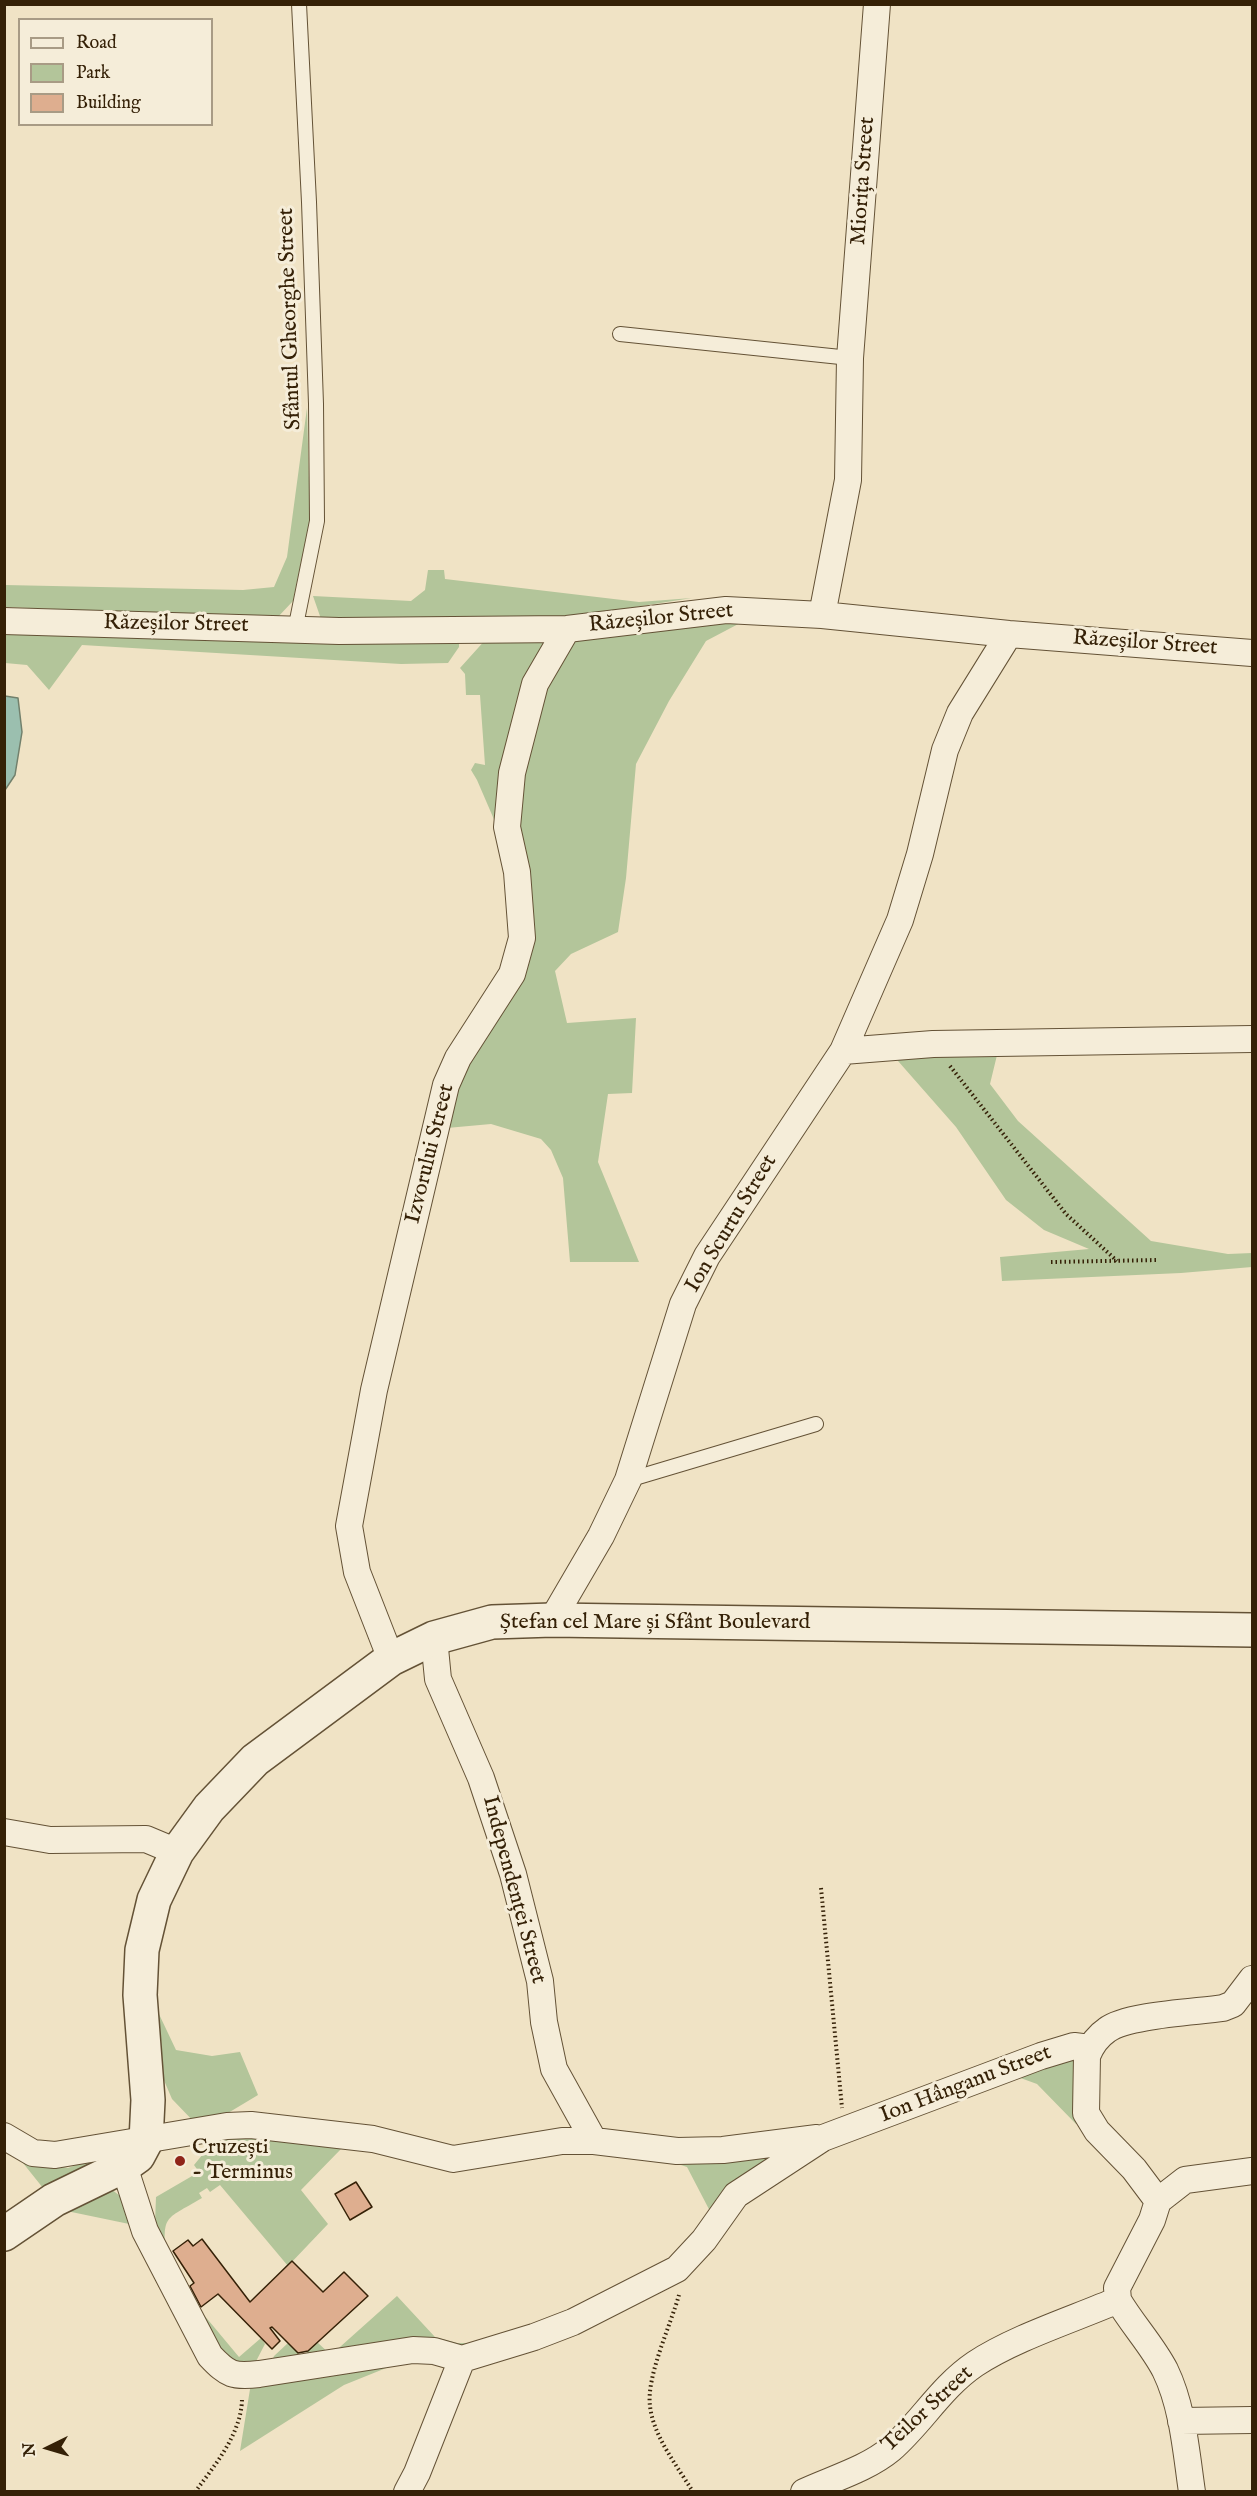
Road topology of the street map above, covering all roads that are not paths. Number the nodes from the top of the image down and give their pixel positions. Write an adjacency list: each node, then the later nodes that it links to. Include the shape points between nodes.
1 (299, 4): 8 (lane, Sfântul Gheorghe Street, via 316,404 316,521)
2 (877, 4): 4 (street, Miorița Street)
3 (620, 334): 4 (lane)
4 (850, 358): 5 (street, Miorița Street, via 848,480)
5 (822, 615): 7 (street, Răzeșilor Street, via 726,610); 9 (street, Răzeșilor Street)
6 (4, 621): 8 (street, Răzeșilor Street)
7 (567, 629): 8 (street, Răzeșilor Street); 18 (street, Izvorului Street, via 536,684 512,773 507,827 517,872 522,938 512,974 458,1058 446,1085 375,1390 349,1526 357,1572)
8 (295, 630)
9 (1010, 634): 10 (street, Răzeșilor Street); 12 (street, Ion Scurtu Street, via 960,713 945,750 900,920)
10 (1252, 652)
11 (1252, 1039): 12 (street, via 933,1044)
12 (843, 1051): 14 (street, Ion Scurtu Street, via 707,1256 683,1304)
13 (816, 1424): 14 (lane)
14 (628, 1480): 15 (street, Ion Scurtu Street)
15 (552, 1620): 16 (street, Ștefan cel Mare și Sfânt Boulevard); 17 (street, Ștefan cel Mare și Sfânt Boulevard, via 492,1622)
16 (1252, 1630)
17 (434, 1638): 18 (street, Ștefan cel Mare și Sfânt Boulevard); 26 (street, Independenței Street, via 438,1679 482,1778 513,1874 535,1960 554,2069)
18 (392, 1659): 20 (street, Ștefan cel Mare și Sfânt Boulevard, via 255,1760 209,1808)
19 (4, 1832): 20 (street, via 50,1840 146,1839)
20 (177, 1852): 25 (street, Ștefan cel Mare și Sfânt Boulevard, via 154,1900 142,1950)
21 (1252, 1979): 22 (street, via 1233,2004 1129,2021 1107,2029)
22 (1090, 2048): 23 (street, Ion Hânganu Street, via 1074,2046 1041,2056); 29 (street, via 1086,2113 1096,2131 1134,2169)
23 (833, 2135): 26 (street, via 723,2150 677,2151); 32 (street, Ion Hânganu Street, via 736,2195 704,2240 677,2269 573,2322)
24 (4, 2136): 25 (street, via 33,2153 55,2156)
25 (146, 2141): 26 (street, via 251,2125 373,2139 453,2159 562,2141); 27 (street, via 138,2156)
26 (594, 2141)
27 (124, 2166): 30 (street, via 54,2200); 32 (street, via 145,2231 210,2356 226,2373 240,2376 413,2350)
28 (1252, 2171): 29 (street, via 1185,2180)
29 (1158, 2201): 31 (street, via 1116,2288)
30 (4, 2234)
31 (1118, 2300): 34 (street, via 1165,2370); 36 (street, Teilor Street, via 975,2365 944,2390 890,2450)
32 (462, 2359): 35 (street)
33 (1252, 2420): 34 (street)
34 (1181, 2421): 37 (street)
35 (407, 2492)
36 (804, 2492)
37 (1192, 2492)

